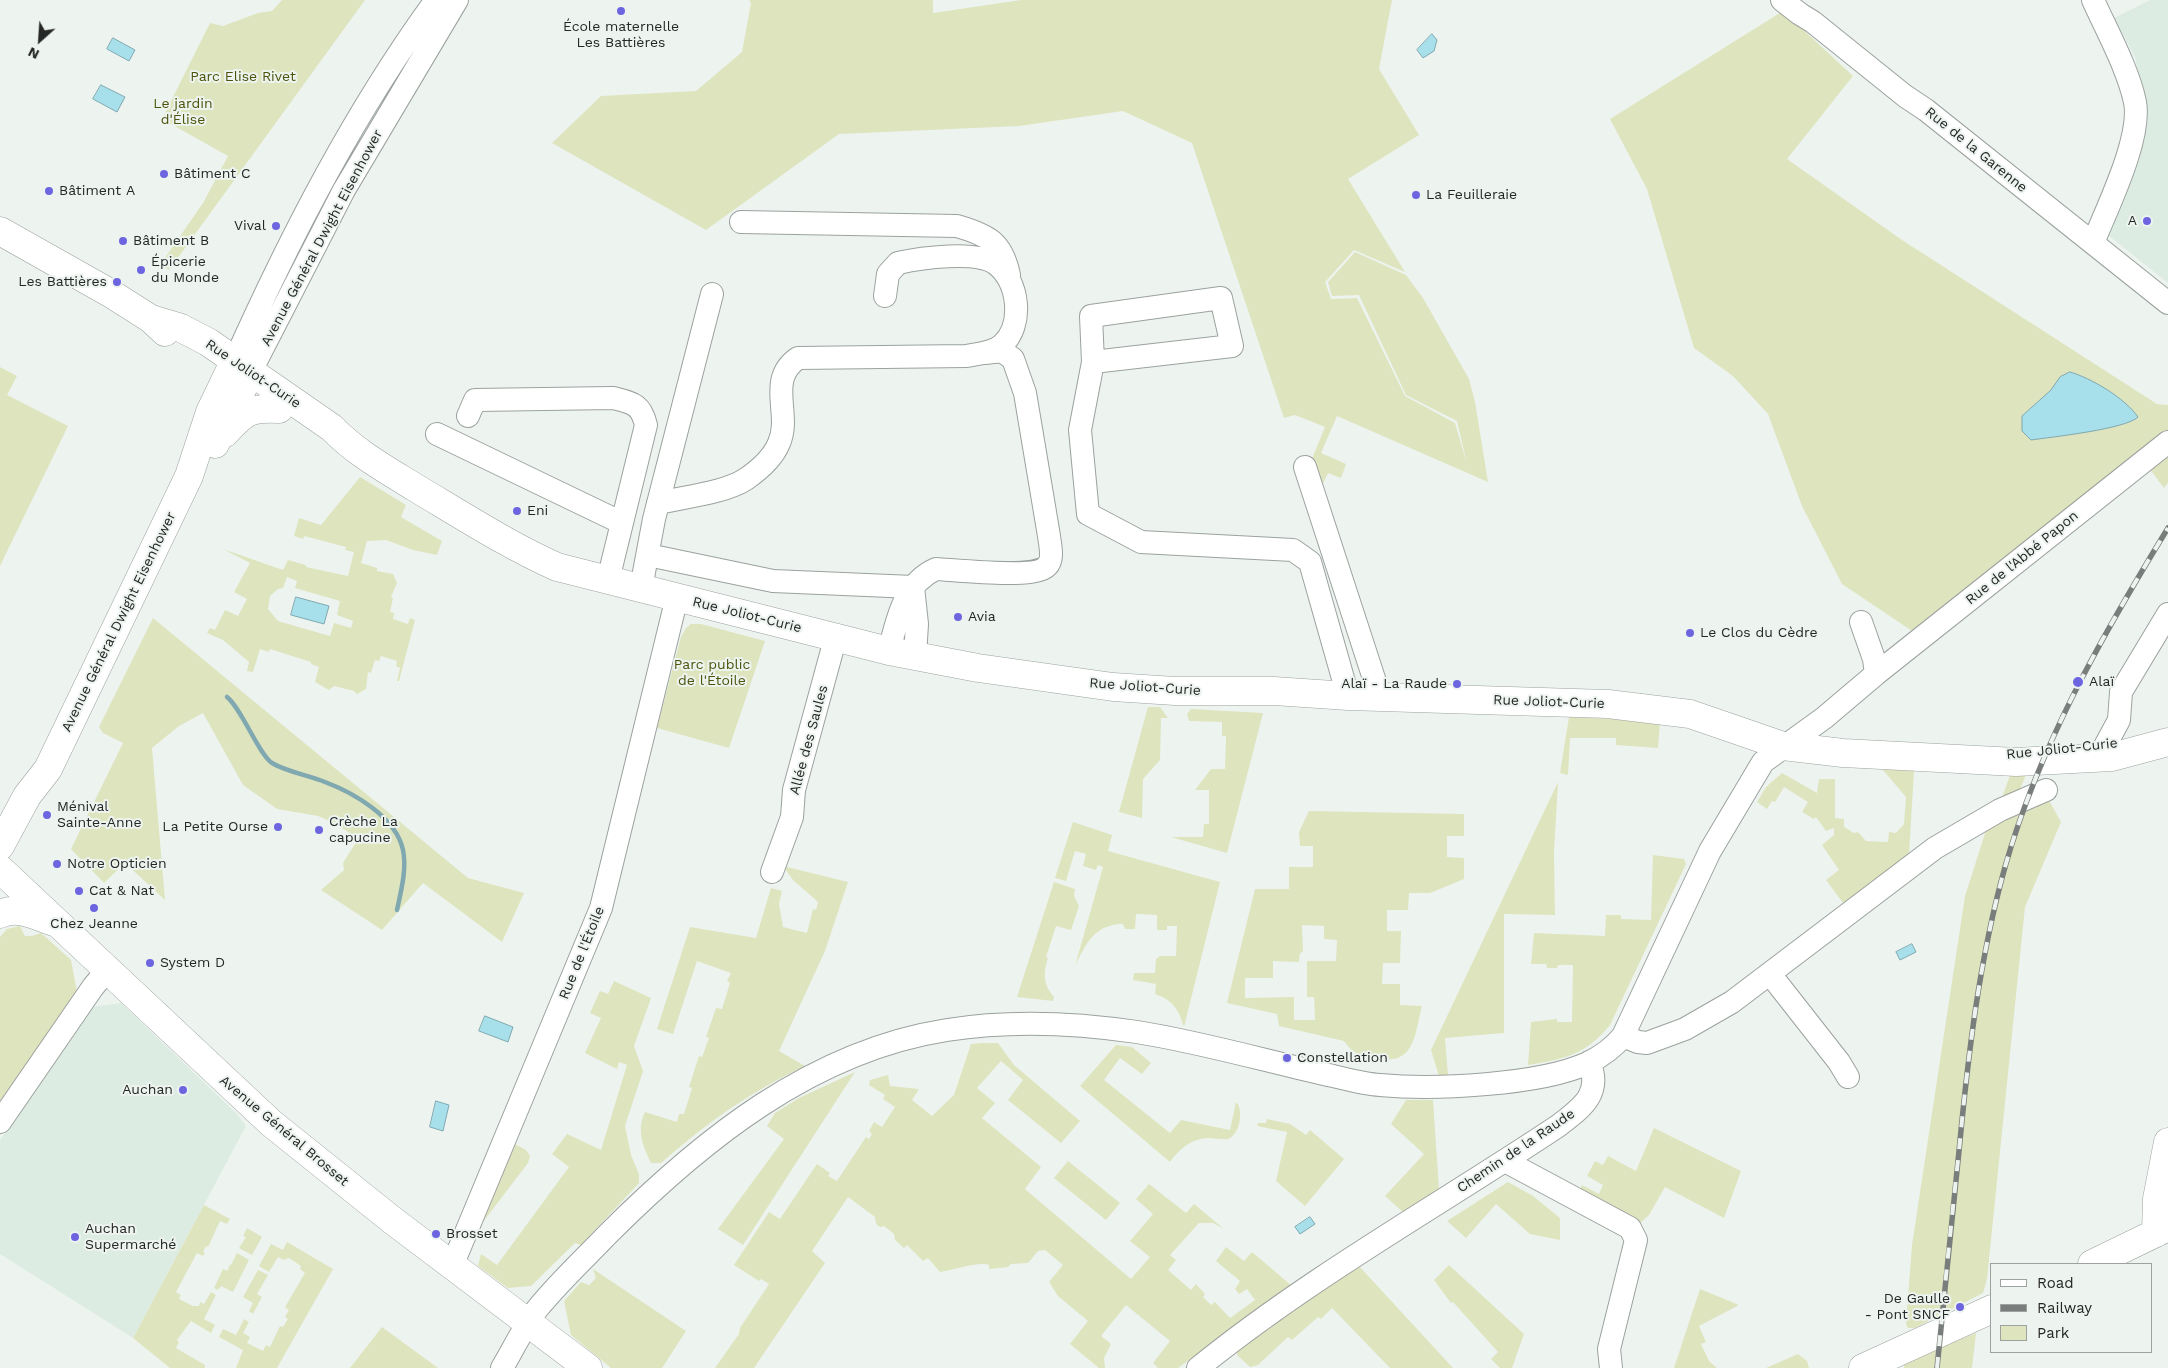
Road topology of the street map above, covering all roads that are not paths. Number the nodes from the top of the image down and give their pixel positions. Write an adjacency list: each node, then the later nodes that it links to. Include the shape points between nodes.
1 (436, 0): 14 (street, Avenue Général Dwight Eisenhower, via 366,106 323,181 261,300)
2 (457, 0): 14 (street, Avenue Général Dwight Eisenhower)
3 (1782, 0): 7 (street, Rue de la Garenne)
4 (2093, 0): 7 (street, via 2135,102 2136,125)
5 (741, 222): 8 (street, via 957,226 982,233 997,245 1005,256)
6 (0, 231): 14 (main road, Rue Joliot-Curie, via 52,258 151,319 181,328)
7 (2093, 243): 11 (street, Rue de la Garenne)
8 (1009, 278): 10 (street, via 995,263 970,257 951,255 917,259 898,263 888,274); 12 (street, via 1018,301 1013,327 1002,345)
9 (712, 294): 23 (street)
10 (885, 296)
11 (2168, 302)
12 (985, 353): 23 (street, via 798,358 789,364 781,383 783,422 780,442 767,462 745,480); 27 (street, via 1002,351 1013,359 1025,393 1049,536 1049,565 1041,572 1025,573 936,569)
13 (1093, 362): 13 (street, via 1090,316 1221,298 1232,346); 35 (street, via 1080,430 1088,514 1141,542 1293,550 1310,562)
14 (239, 373): 15 (main road, Rue Joliot-Curie); 18 (main road, Avenue Général Dwight Eisenhower); 20 (main road, Rue Joliot-Curie, via 332,428); 22 (main road, Avenue Général Dwight Eisenhower, via 201,436)
15 (279, 409): 18 (main road, via 260,407 240,415); 20 (main road, Rue Joliot-Curie, via 327,438)
16 (468, 416): 24 (street, via 475,400 613,398 632,402 643,412 646,425)
17 (437, 434): 24 (street)
18 (217, 441): 22 (main road, Avenue Général Dwight Eisenhower, via 209,457)
19 (2168, 442): 34 (street, Rue de l'Abbé Papon)
20 (346, 443): 26 (main road, Rue Joliot-Curie, via 517,549 562,569)
21 (1305, 467): 36 (street)
22 (189, 476): 42 (main road, Avenue Général Dwight Eisenhower)
23 (658, 503): 25 (street)
24 (622, 523): 26 (street)
25 (648, 555): 27 (street, via 773,581); 28 (street)
26 (608, 580): 28 (main road, Rue Joliot-Curie)
27 (913, 587): 33 (street, via 898,612)
28 (641, 588): 29 (main road, Rue Joliot-Curie)
29 (678, 597): 32 (main road, Rue Joliot-Curie); 59 (street, Rue de l'Étoile, via 601,908)
30 (2168, 614): 40 (street, via 2122,692 2119,720)
31 (1861, 622): 34 (street)
32 (836, 636): 33 (main road, Rue Joliot-Curie); 45 (street, Allée des Saules, via 794,790 792,817)
33 (902, 653): 35 (main road, Rue Joliot-Curie, via 1113,687)
34 (1876, 674): 39 (street, Rue de l'Abbé Papon, via 1824,718)
35 (1348, 696): 36 (main road, Rue Joliot-Curie)
36 (1380, 697): 39 (main road, Rue Joliot-Curie, via 1562,701 1664,710 1690,714)
37 (2168, 728): 40 (main road, Rue Joliot-Curie, via 2132,742)
38 (2168, 742): 41 (main road, Rue Joliot-Curie, via 2112,758 2016,762)
39 (1783, 746): 41 (main road, Rue Joliot-Curie, via 1837,753); 51 (street, via 1762,762 1710,851)
40 (2105, 746): 41 (main road, Rue Joliot-Curie, via 2016,753)
41 (1984, 759)
42 (48, 769): 44 (main road, Avenue Général Dwight Eisenhower, via 27,796); 46 (main road, Avenue Général Dwight Eisenhower, via 39,809)
43 (2046, 790): 50 (street, via 2000,810 1935,848)
44 (0, 846)
45 (772, 872)
46 (2, 878): 48 (main road, Avenue Général Brosset)
47 (0, 914): 48 (main road, via 9,910 22,911)
48 (55, 922): 49 (main road, Avenue Général Brosset)
49 (107, 970): 54 (street); 59 (main road, Avenue Général Brosset, via 252,1107)
50 (1770, 974): 51 (street, via 1732,1002 1685,1029 1647,1043); 53 (street)
51 (1623, 1036): 52 (street, via 1614,1047)
52 (1590, 1062): 56 (street, Chemin de la Raude, via 1595,1076 1594,1086 1584,1104 1558,1126); 61 (street, via 1564,1072 1520,1079 1455,1086 1380,1085 1113,1028 1009,1025 932,1033 837,1063 748,1114 656,1187 550,1295)
53 (1848, 1077)
54 (0, 1122)
55 (2168, 1142): 57 (main road, via 2157,1199)
56 (1505, 1161): 64 (street, Chemin de la Raude, via 1361,1252 1226,1345); 65 (street, via 1630,1228 1636,1240 1608,1348)
57 (2162, 1230): 58 (main road)
58 (2094, 1263)
59 (452, 1266): 61 (main road, Avenue Général Brosset)
60 (1990, 1310): 66 (main road)
61 (528, 1324): 62 (street); 63 (main road, Avenue Général Brosset)
62 (502, 1368)
63 (588, 1368)
64 (1198, 1368)
65 (1610, 1368)
66 (1863, 1368)

